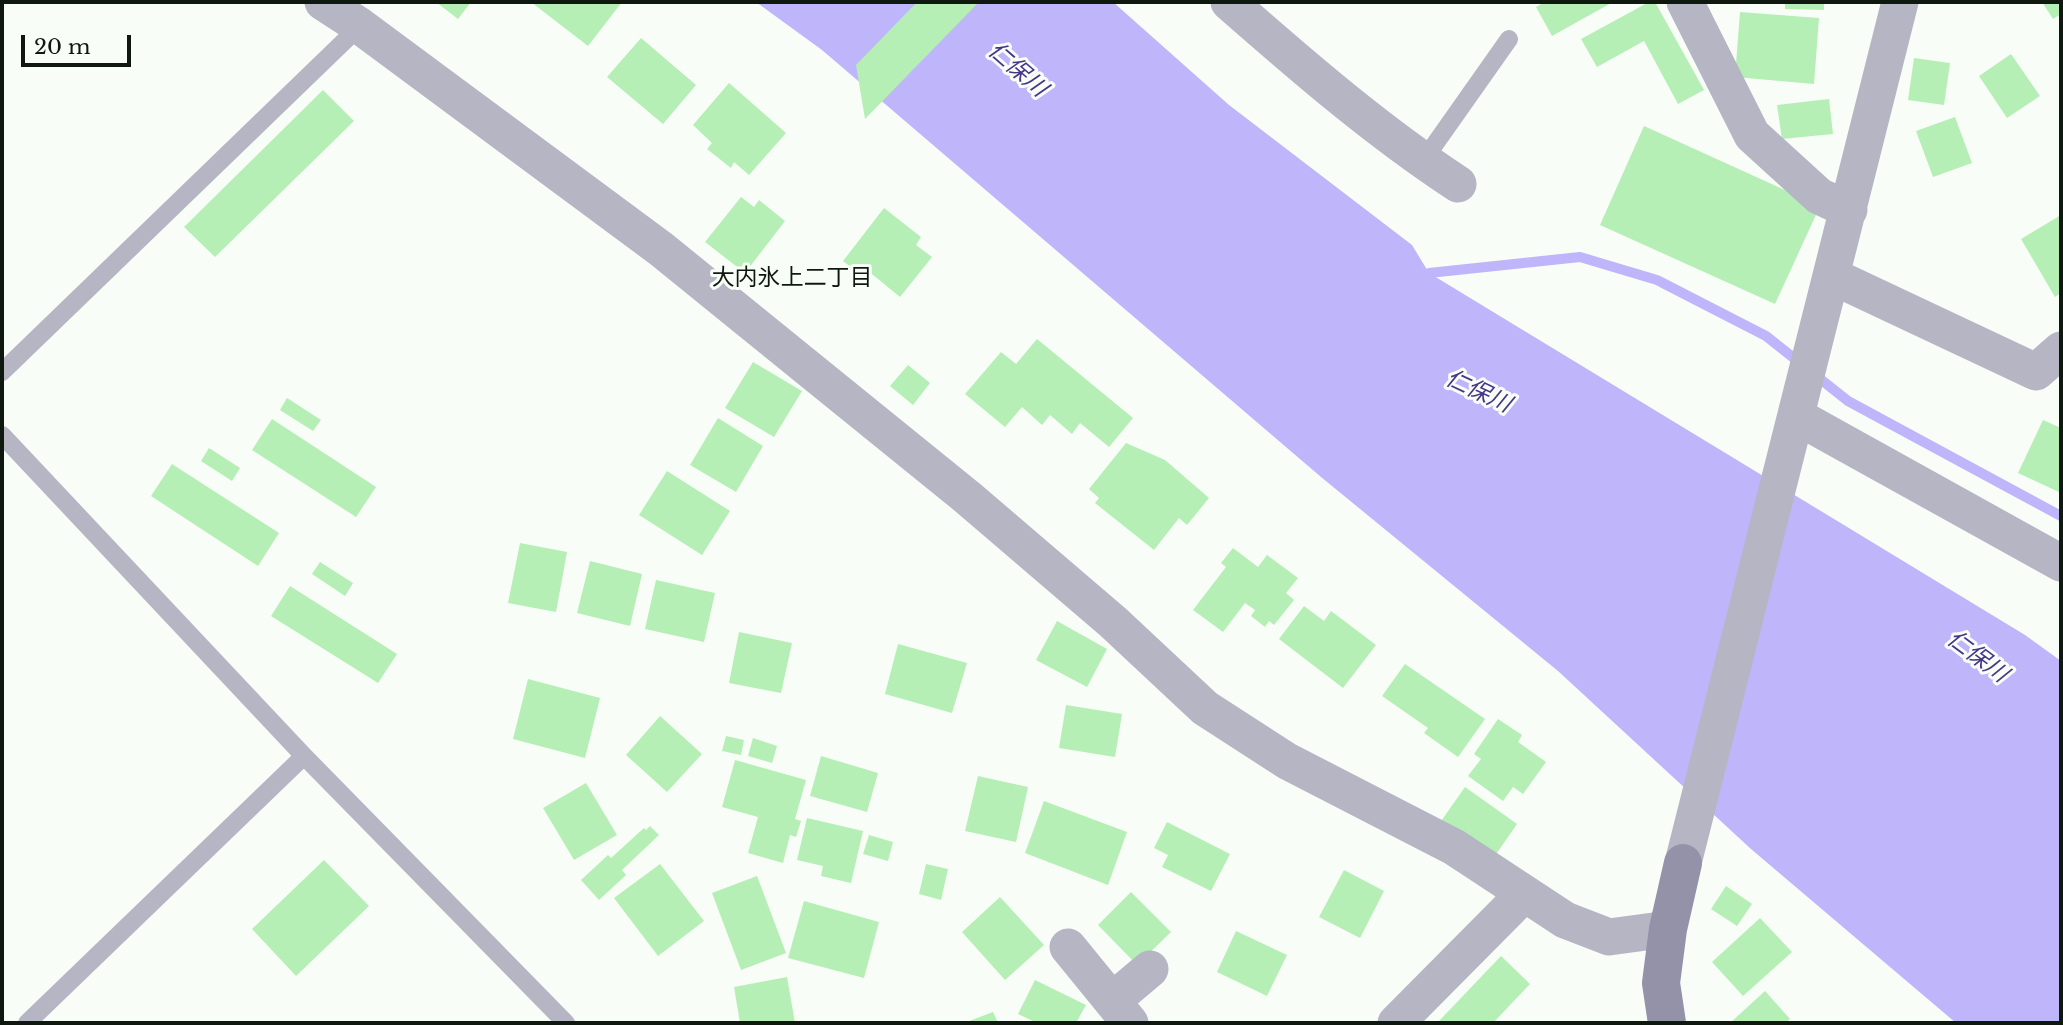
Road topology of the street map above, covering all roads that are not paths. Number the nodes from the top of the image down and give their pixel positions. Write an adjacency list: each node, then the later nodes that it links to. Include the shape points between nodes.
1 (323, 2): 5 (street)
2 (1229, 2): 7 (street)
3 (1685, 2): 9 (street, via 1752,135 1819,196)
4 (1900, 2): 9 (street)
5 (360, 26): 12 (lane); 18 (street, via 746,317 967,497 1205,708 1286,761 1454,847)
6 (1509, 39): 7 (lane)
7 (1423, 161): 8 (street)
8 (1458, 184)
9 (1849, 210): 10 (street)
10 (1832, 276): 11 (street, via 2036,372); 13 (street)
11 (2061, 350)
12 (2, 372)
13 (1796, 416): 15 (street); 17 (street)
14 (2, 435): 16 (lane)
15 (2061, 563)
16 (304, 756): 23 (lane); 24 (lane)
17 (1686, 856): 19 (main road)
18 (1524, 894): 19 (street, via 1565,920 1609,937); 25 (street)
19 (1668, 929): 26 (main road, via 1661,983)
20 (1068, 947): 22 (street)
21 (1150, 969): 22 (street)
22 (1121, 1012)
23 (26, 1023)
24 (566, 1023)
25 (1396, 1023)
26 (1667, 1023)

